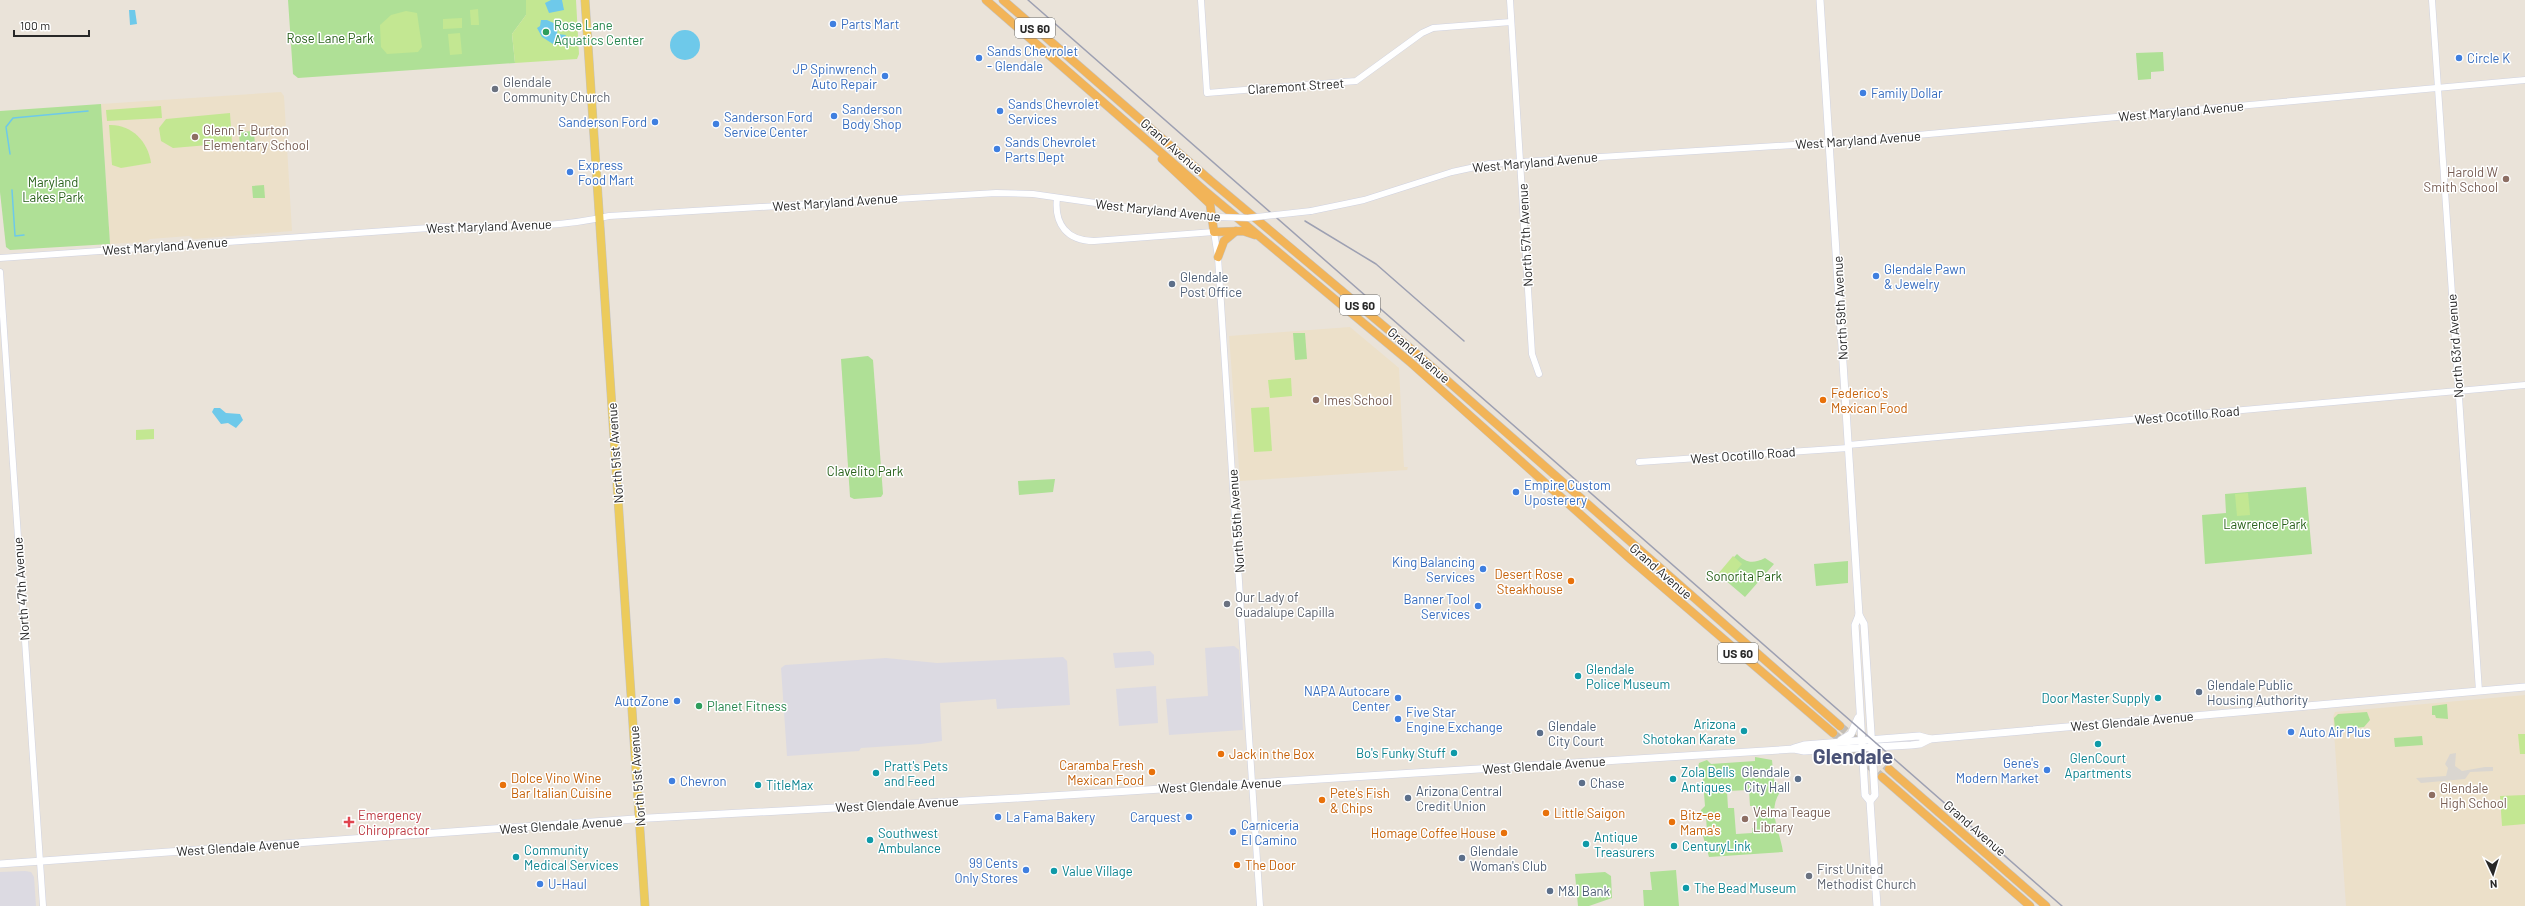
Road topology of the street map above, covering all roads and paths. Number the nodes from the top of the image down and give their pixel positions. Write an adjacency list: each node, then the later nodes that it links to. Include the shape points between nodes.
1 (585, 0): 17 (main road, North 51st Avenue)
2 (986, 0): 9 (highway, Grand Avenue / US 60)
3 (1003, 0): 10 (highway, Grand Avenue / US 60)
4 (1201, 0): 8 (street, Claremont Street, via 1207,93 1356,81 1422,33 1433,28)
5 (1510, 0): 8 (street, North 57th Avenue)
6 (1820, 0): 14 (main road, North 59th Avenue)
7 (2432, 0): 12 (street, North 63rd Avenue)
8 (1511, 22): 15 (street, North 57th Avenue)
9 (1034, 42): 10 (highway, via 1043,42 1061,56); 13 (highway, Grand Avenue / US 60)
10 (1068, 57): 33 (highway, Grand Avenue / US 60, via 1417,354)
11 (2525, 80): 12 (street, West Maryland Avenue)
12 (2439, 88): 14 (street, West Maryland Avenue); 26 (street, North 63rd Avenue)
13 (1137, 131): 19 (highway, via 1167,164 1210,204); 20 (highway, Grand Avenue / US 60)
14 (1829, 143): 15 (street, West Maryland Avenue); 27 (main road, North 59th Avenue)
15 (1521, 161): 16 (street, West Maryland Avenue, bridge, via 1469,167 1361,200 1289,214 1230,218 1198,217); 24 (street, North 57th Avenue, via 1532,354)
16 (1057, 198): 17 (street, West Maryland Avenue, via 1024,193 996,193); 19 (street, via 1058,218 1064,231 1086,241)
17 (599, 218): 22 (street, West Maryland Avenue, via 511,228 443,227); 45 (main road, North 51st Avenue)
18 (1236, 231): 19 (highway); 20 (highway, via 1249,232); 21 (highway, via 1224,241)
19 (1214, 232): 21 (street, North 55th Avenue)
20 (1264, 240): 34 (highway, Grand Avenue / US 60, via 1410,362 1629,558)
21 (1218, 257): 43 (street, North 55th Avenue)
22 (0, 258)
23 (0, 272): 46 (street, North 47th Avenue)
24 (1539, 374)
25 (2525, 385): 26 (street, West Ocotillo Road)
26 (2458, 391): 27 (street, West Ocotillo Road); 31 (street, North 63rd Avenue)
27 (1848, 446): 28 (street, West Ocotillo Road); 29 (main road, North 59th Avenue)
28 (1638, 462)
29 (1859, 615): 32 (main road, North 59th Avenue, via 1855,625); 36 (main road, North 59th Avenue, via 1864,624)
30 (2525, 687): 31 (main road, West Glendale Avenue)
31 (2479, 691): 35 (main road, West Glendale Avenue)
32 (1860, 700): 37 (main road, via 1854,730); 38 (main road, North 59th Avenue)
33 (1840, 726)
34 (1833, 733)
35 (1930, 739): 36 (main road, West Glendale Avenue, via 1920,736); 40 (main road, West Glendale Avenue, via 1920,744)
36 (1872, 740): 38 (main road, West Glendale Avenue); 40 (main road, North 59th Avenue)
37 (1837, 742): 38 (main road, West Glendale Avenue); 39 (main road, West Glendale Avenue, via 1804,744)
38 (1862, 744): 39 (main road, West Glendale Avenue, via 1804,751); 40 (main road, West Glendale Avenue); 44 (main road, North 59th Avenue, via 1865,795)
39 (1794, 748): 43 (main road, West Glendale Avenue)
40 (1872, 748): 44 (main road, North 59th Avenue, via 1875,795)
41 (1889, 769): 53 (highway, Grand Avenue)
42 (1882, 777): 52 (highway, Grand Avenue)
43 (1251, 783): 45 (main road, West Glendale Avenue); 50 (street, North 55th Avenue)
44 (1870, 801): 51 (main road, North 59th Avenue)
45 (640, 819): 46 (main road, West Glendale Avenue); 49 (main road, North 51st Avenue)
46 (39, 861): 47 (main road, West Glendale Avenue); 48 (street, North 47th Avenue)
47 (0, 864)
48 (43, 906)
49 (645, 906)
50 (1260, 906)
51 (1877, 906)
52 (2030, 906)
53 (2046, 906)

